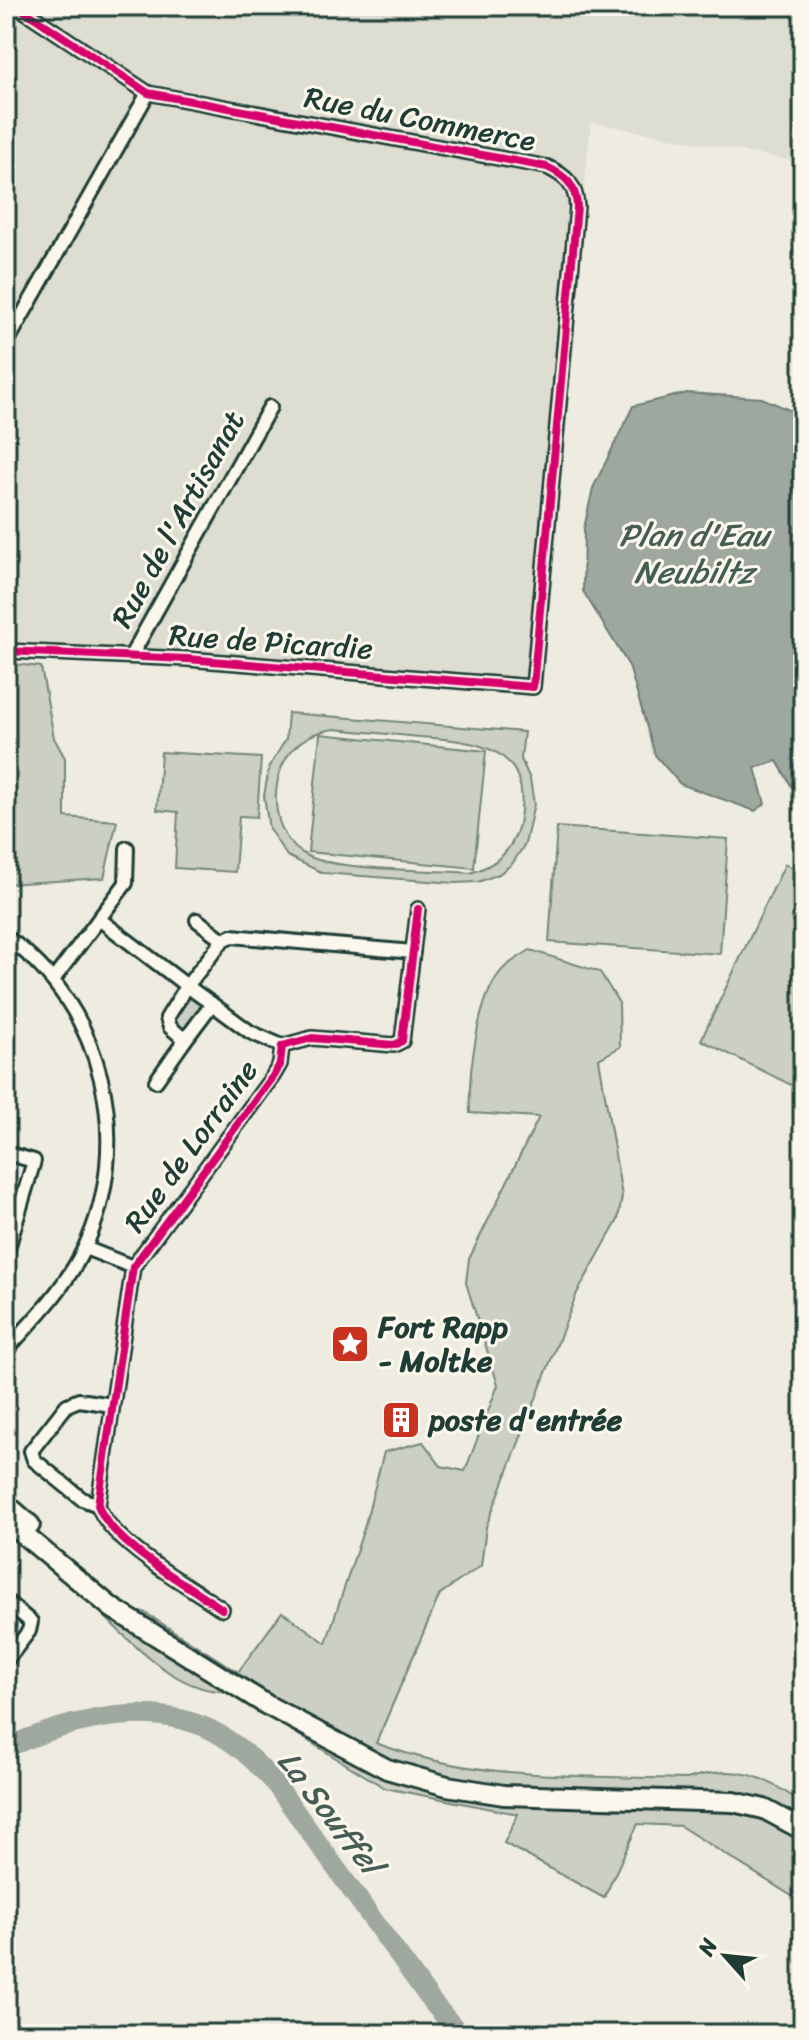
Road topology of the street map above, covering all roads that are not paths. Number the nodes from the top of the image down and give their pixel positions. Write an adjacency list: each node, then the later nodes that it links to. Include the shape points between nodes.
1 (17, 6): 2 (street, Rue du Commerce)
2 (148, 93): 3 (street); 7 (street, Rue du Commerce, via 547,167 564,175 574,188 577,207)
3 (6, 344)
4 (270, 407): 6 (street, Rue de l'Artisanat)
5 (6, 651): 6 (street, Rue de Picardie)
6 (131, 656): 7 (street, Rue de Picardie)
7 (533, 687)
8 (127, 848): 10 (street, via 126,883)
9 (418, 909): 14 (street, Rue de Lorraine)
10 (99, 919): 15 (street); 16 (street)
11 (197, 920): 13 (street)
12 (6, 937): 15 (street)
13 (223, 940): 14 (street, via 238,936); 16 (street)
14 (413, 952): 19 (street, Rue de Lorraine, via 405,1032 398,1044 312,1038)
15 (53, 980): 22 (street, via 86,1034 102,1080 109,1126 105,1184)
16 (187, 986): 17 (street); 18 (street, via 167,1018)
17 (212, 1004): 18 (street); 19 (street, via 250,1032)
18 (185, 1040): 20 (street)
19 (282, 1046): 24 (street, Rue de Lorraine, via 273,1076)
20 (156, 1081)
21 (6, 1153): 23 (street, via 34,1161)
22 (85, 1248): 24 (street, Rue de Lorraine); 25 (street, via 53,1298)
23 (6, 1255)
24 (133, 1267): 26 (street, Rue de Lorraine)
25 (8, 1343)
26 (112, 1405): 28 (street, Rue de Lorraine); 28 (street, via 79,1400 67,1405 31,1451 34,1460 82,1499)
27 (6, 1504): 32 (main road)
28 (98, 1505): 31 (street, via 103,1520 122,1538)
29 (6, 1520): 32 (main road, via 112,1608)
30 (6, 1601): 33 (street, via 31,1622)
31 (222, 1609)
32 (149, 1630): 34 (main road, via 323,1737 422,1780 504,1795 733,1802 764,1809)
33 (6, 1661)
34 (803, 1830)

